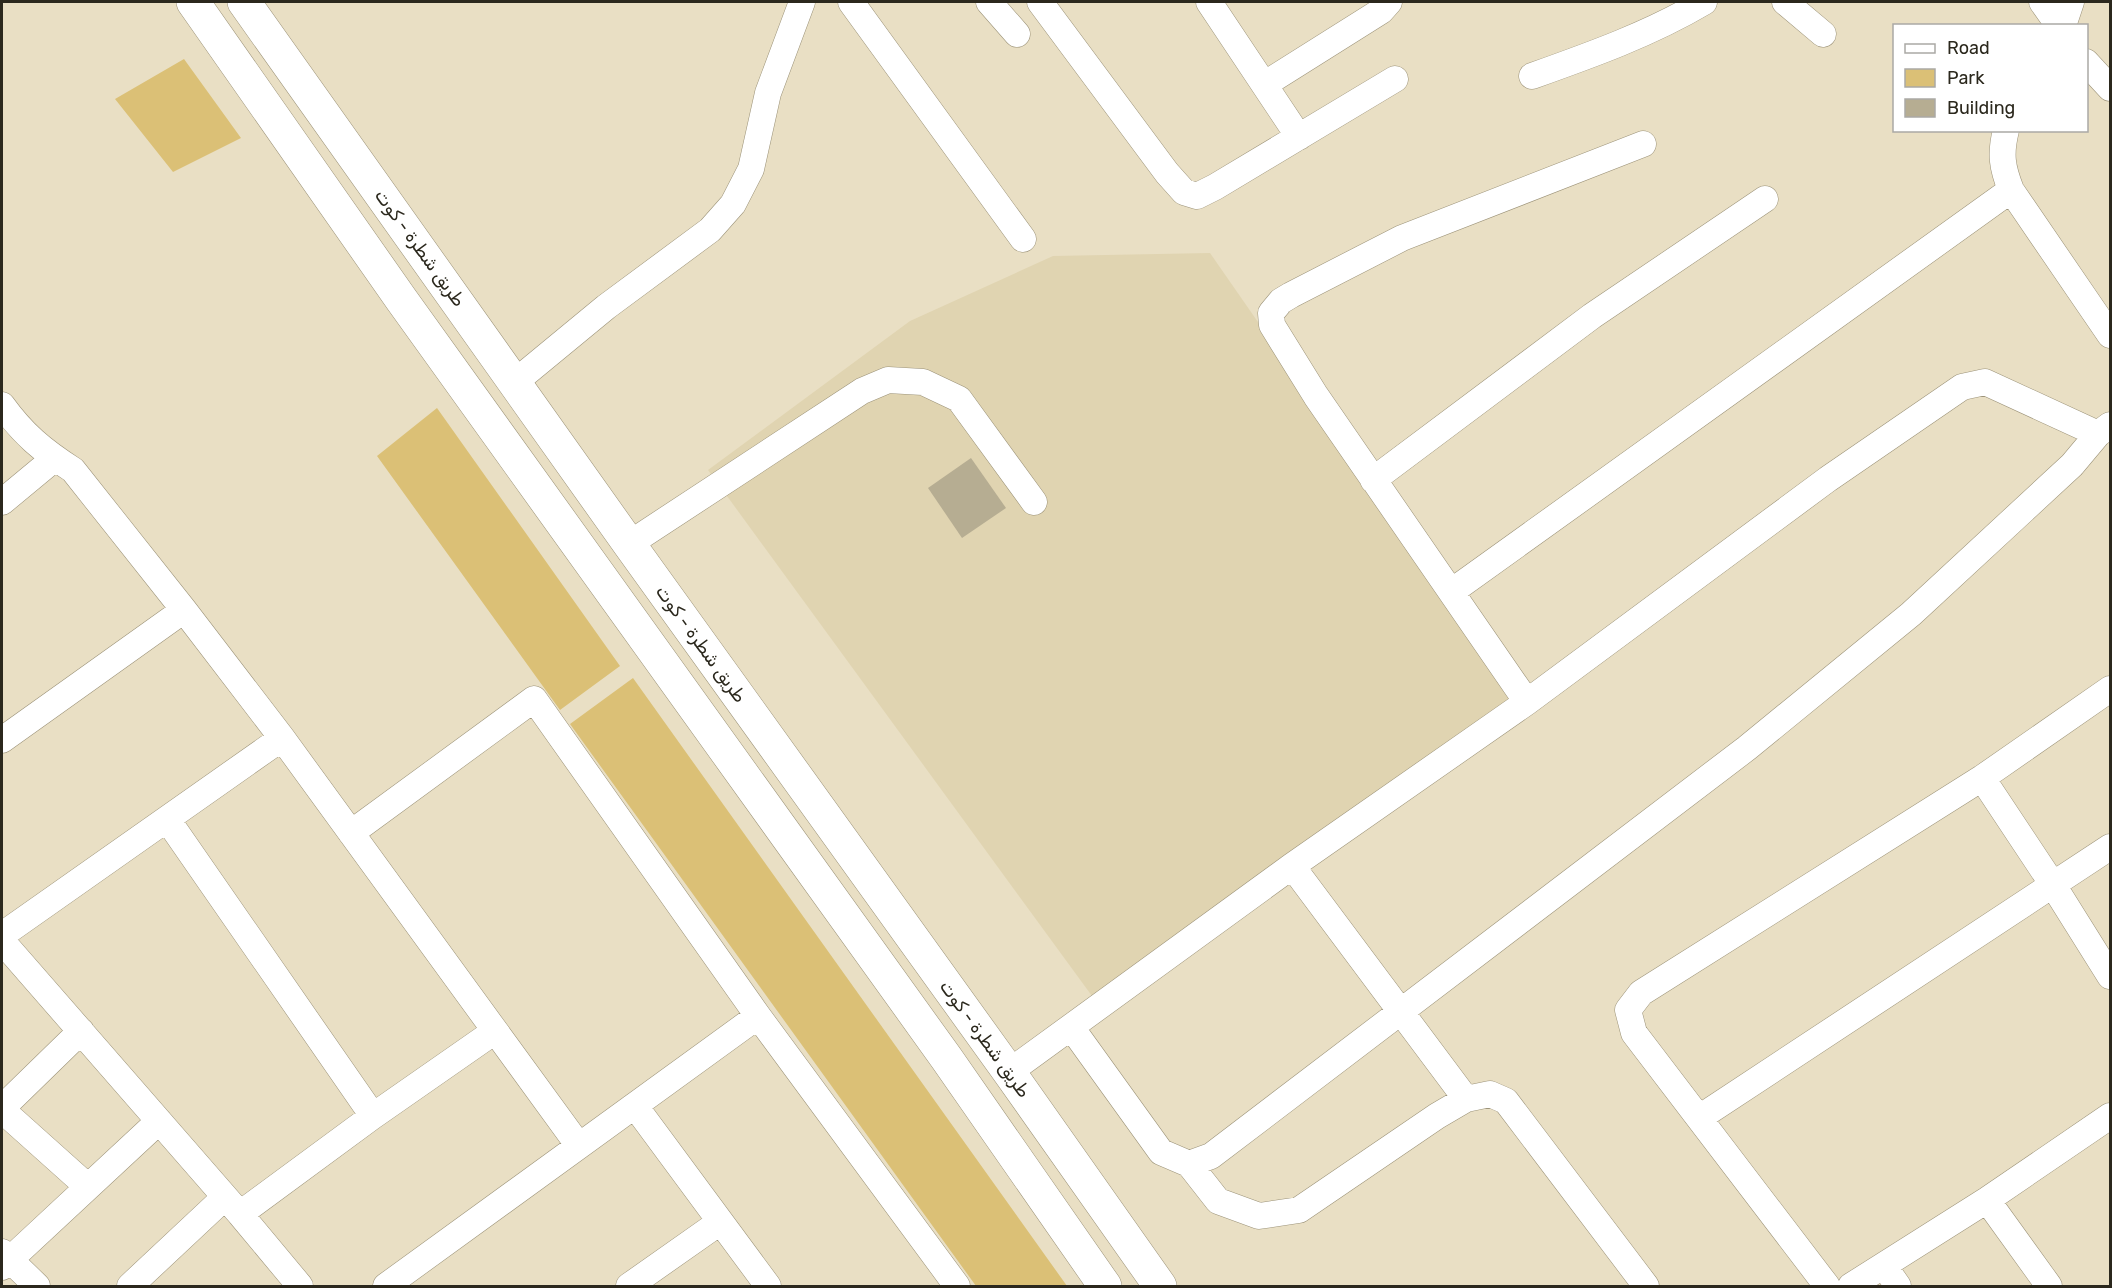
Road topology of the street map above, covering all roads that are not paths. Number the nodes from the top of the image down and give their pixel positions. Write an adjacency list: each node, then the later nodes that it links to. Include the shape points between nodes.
1 (180, 2): 17 (highway)
2 (193, 2): 17 (highway)
3 (244, 2): 32 (highway, طريق شطرة - كوت)
4 (802, 2): 32 (street, via 768,93 751,168 733,204 710,230)
5 (851, 2): 30 (street)
6 (989, 2): 18 (street)
7 (1040, 2): 26 (street, via 1184,192 1197,196)
8 (1209, 2): 23 (street)
9 (1389, 2): 23 (street, via 1381,11)
10 (1704, 2): 21 (street, via 1622,44)
11 (1785, 2): 19 (street)
12 (2041, 2): 14 (street); 15 (street)
13 (2071, 2): 16 (street)
14 (2035, 24)
15 (2058, 24)
16 (2064, 24)
17 (214, 29): 61 (highway, via 401,299)
18 (1017, 34)
19 (1823, 34)
20 (2088, 64): 24 (street)
21 (1532, 76)
22 (1395, 79): 26 (street)
23 (1265, 84): 26 (street)
24 (2110, 88)
25 (2005, 132): 28 (street, via 2001,149)
26 (1299, 137)
27 (1643, 144): 36 (street, via 1402,238 1275,307 1272,325)
28 (2011, 190): 31 (street); 40 (street)
29 (1765, 199): 36 (street, via 1592,316)
30 (1023, 239)
31 (2110, 335)
32 (516, 382): 39 (highway, طريق شطرة - كوت)
33 (2, 405): 35 (street, via 20,430)
34 (2104, 429): 43 (street, via 1985,382 1962,387 1828,479); 55 (street, via 2072,465 1911,614 1747,748)
35 (55, 458): 37 (street); 41 (street, via 73,470)
36 (1373, 480): 40 (street)
37 (2, 502)
38 (1034, 502): 39 (street, via 959,399 923,382 888,380 862,391)
39 (629, 544): 60 (highway, طريق شطرة - كوت)
40 (1451, 592): 43 (street)
41 (184, 610): 44 (street); 45 (street)
42 (2110, 689): 46 (street)
43 (1527, 702): 50 (street)
44 (282, 738): 47 (street); 48 (street)
45 (2, 740)
46 (1982, 778): 51 (street); 68 (street, via 1641,993 1628,1010 1634,1033)
47 (167, 819): 52 (street); 66 (street)
48 (351, 832): 56 (street, via 534,699); 59 (street)
49 (2110, 847): 51 (street)
50 (1292, 866): 55 (street); 57 (street)
51 (2053, 885): 54 (street); 68 (street)
52 (2, 935)
53 (2, 941): 58 (street)
54 (2110, 975)
55 (1400, 1012): 63 (street); 71 (street, via 1211,1156)
56 (758, 1016): 64 (street); 84 (street)
57 (1071, 1027): 62 (street); 71 (street, via 1161,1152)
58 (81, 1031): 65 (street); 69 (street)
59 (495, 1031): 66 (street); 70 (street)
60 (982, 1034): 61 (highway); 62 (highway, طريق شطرة - كوت)
61 (947, 1059): 85 (highway)
62 (1009, 1072): 86 (highway, طريق شطرة - كوت)
63 (1466, 1099): 71 (street, via 1299,1210 1259,1216 1218,1201); 87 (street, via 1490,1094 1506,1101)
64 (635, 1106): 70 (street); 75 (street)
65 (2, 1109): 72 (street)
66 (373, 1116): 74 (street)
67 (2110, 1116): 73 (street)
68 (1699, 1118): 88 (street)
69 (159, 1121): 72 (street); 74 (street)
70 (579, 1146): 81 (street)
71 (1189, 1164)
72 (88, 1187): 76 (street)
73 (1986, 1200): 77 (street); 90 (street)
74 (232, 1206): 78 (street); 80 (street)
75 (720, 1222): 82 (street); 83 (street)
76 (4, 1260): 79 (street)
77 (1891, 1276): 89 (street)
78 (294, 1284)
79 (37, 1287)
80 (130, 1287)
81 (386, 1287)
82 (629, 1287)
83 (768, 1287)
84 (957, 1287)
85 (1105, 1287)
86 (1160, 1287)
87 (1646, 1287)
88 (1827, 1287)
89 (1851, 1287)
90 (2049, 1287)

